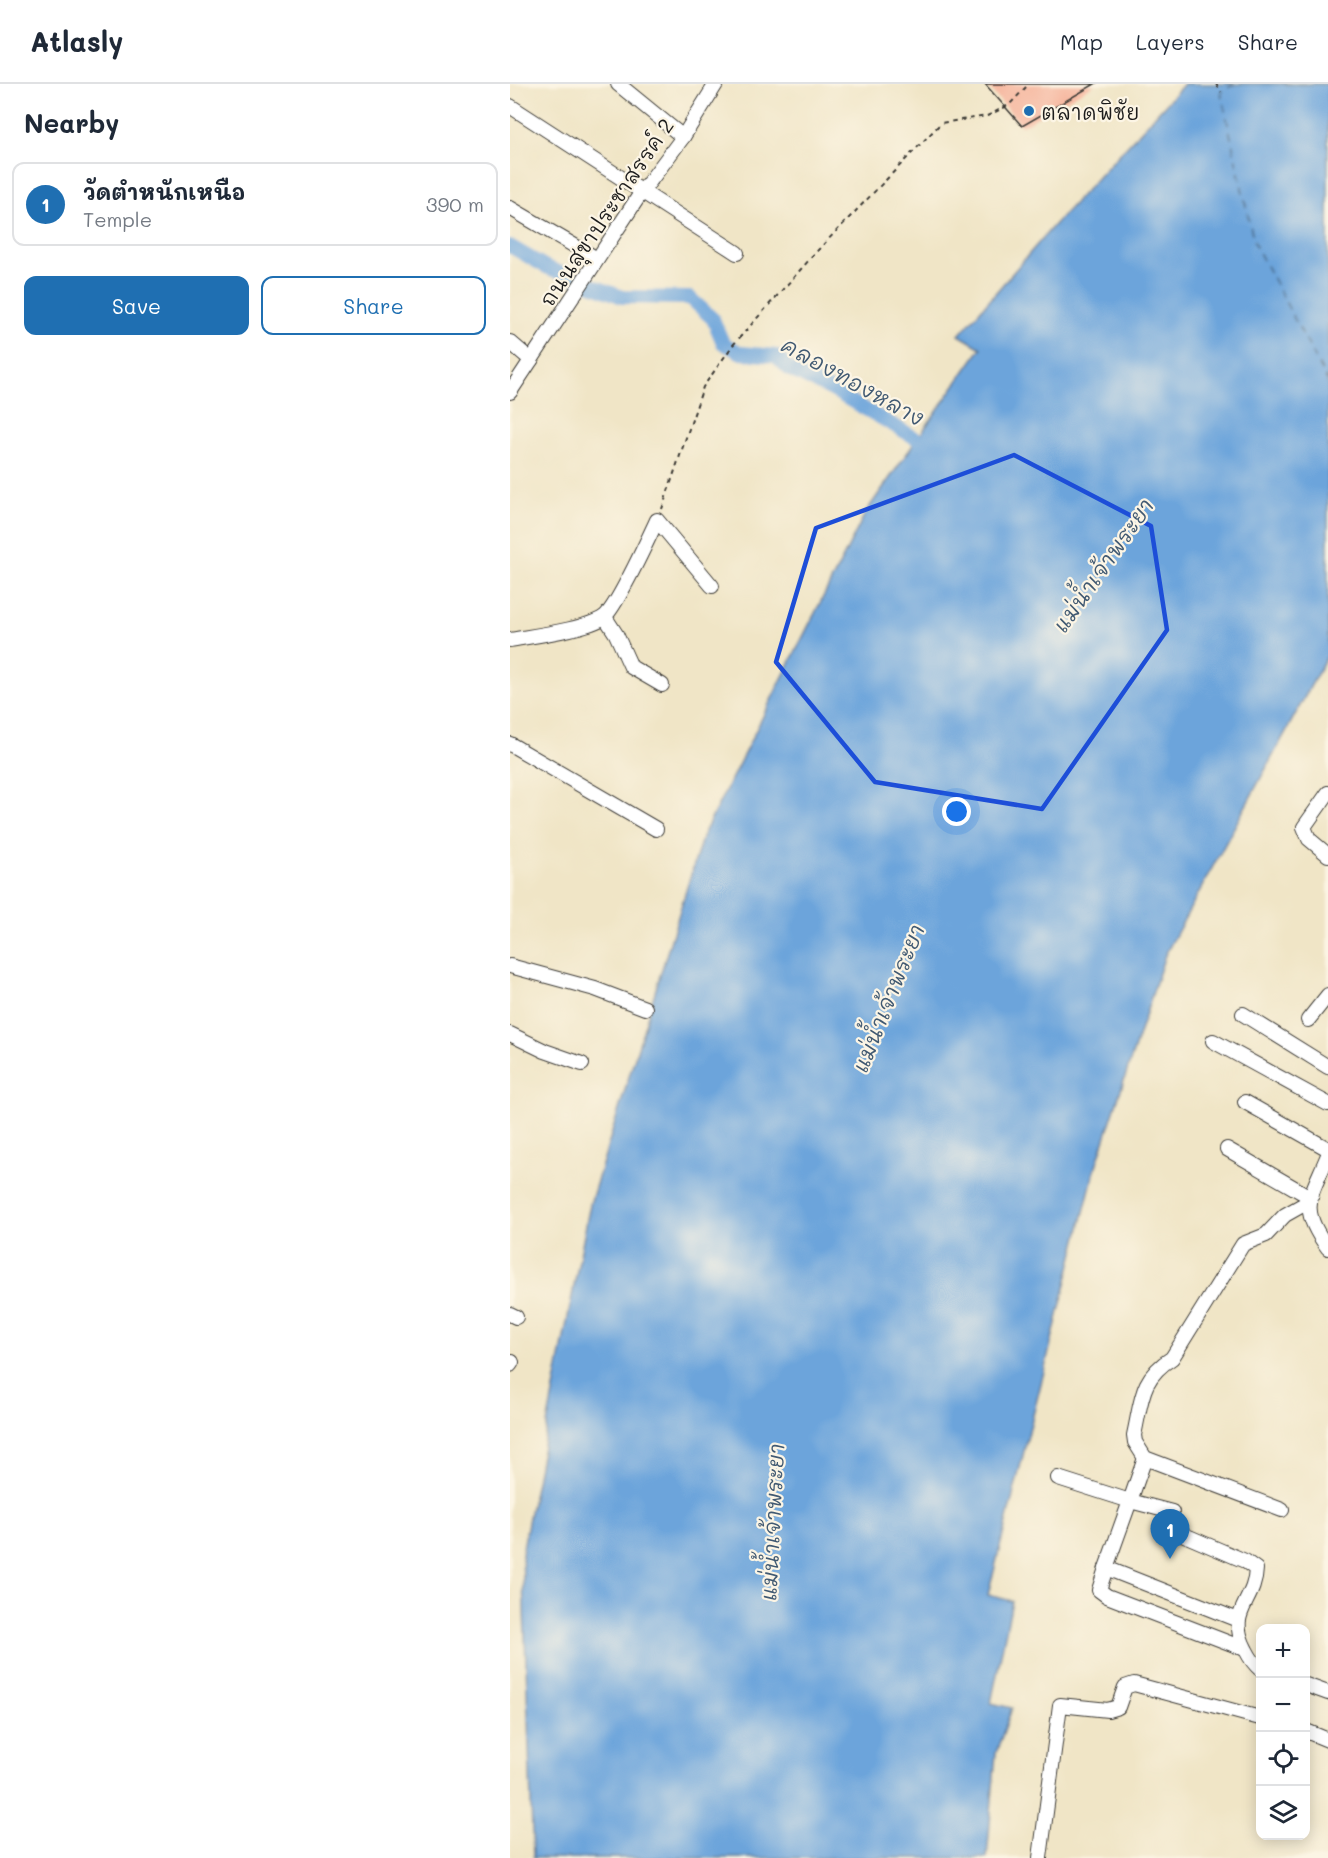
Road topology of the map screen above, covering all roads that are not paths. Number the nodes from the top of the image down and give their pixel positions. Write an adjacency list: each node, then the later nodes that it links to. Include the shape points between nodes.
1 (618, 84): 4 (street)
2 (716, 84): 4 (street, ถนนสุขาประชาสรรค์ 2)
3 (510, 106): 5 (street)
4 (682, 137): 5 (street, ถนนสุขาประชาสรรค์ 2)
5 (641, 193): 7 (street); 8 (street, ถนนสุขาประชาสรรค์ 2)
6 (510, 208): 8 (street)
7 (737, 253)
8 (597, 259): 10 (street, ถนนสุขาประชาสรรค์ 2)
9 (510, 342): 10 (street)
10 (531, 360): 11 (street, ถนนสุขาประชาสรรค์ 2)
11 (510, 392)
12 (712, 586): 13 (street, via 657,520)
13 (605, 617): 14 (street); 15 (street, via 631,667)
14 (510, 640)
15 (662, 685)
16 (510, 744): 18 (street)
17 (1328, 793): 19 (street, via 1304,827 1309,839)
18 (657, 829)
19 (1328, 855)
20 (510, 966): 22 (street, via 595,989)
21 (1328, 995): 24 (street)
22 (645, 1008)
23 (1243, 1014): 28 (street)
24 (1308, 1020)
25 (510, 1034): 27 (street)
26 (1213, 1041): 30 (street)
27 (582, 1064)
28 (1328, 1067)
29 (1245, 1102): 32 (street)
30 (1328, 1104)
31 (1227, 1149): 34 (street)
32 (1328, 1149)
33 (1328, 1155): 34 (street)
34 (1309, 1199): 35 (street, via 1311,1220); 36 (street, via 1285,1215 1272,1231 1243,1244 1172,1358 1149,1377 1134,1435)
35 (1328, 1248)
36 (1145, 1458): 38 (street); 39 (street)
37 (1058, 1478): 38 (street)
38 (1130, 1501): 40 (street); 42 (street)
39 (1282, 1510)
40 (1172, 1512)
41 (1182, 1534): 45 (street, via 1256,1569)
42 (1106, 1568): 43 (street); 44 (street, via 1099,1585 1101,1592)
43 (1145, 1584): 44 (street); 45 (street)
44 (1139, 1607): 46 (street)
45 (1238, 1620): 46 (street, via 1237,1631)
46 (1245, 1649): 47 (street)
47 (1256, 1665)
48 (1310, 1687): 49 (street)
49 (1328, 1693)
50 (1256, 1718): 53 (street, via 1134,1684 1125,1687 1118,1707 1108,1710 1060,1705)
51 (1308, 1732): 52 (street)
52 (1328, 1740)
53 (1040, 1858)

